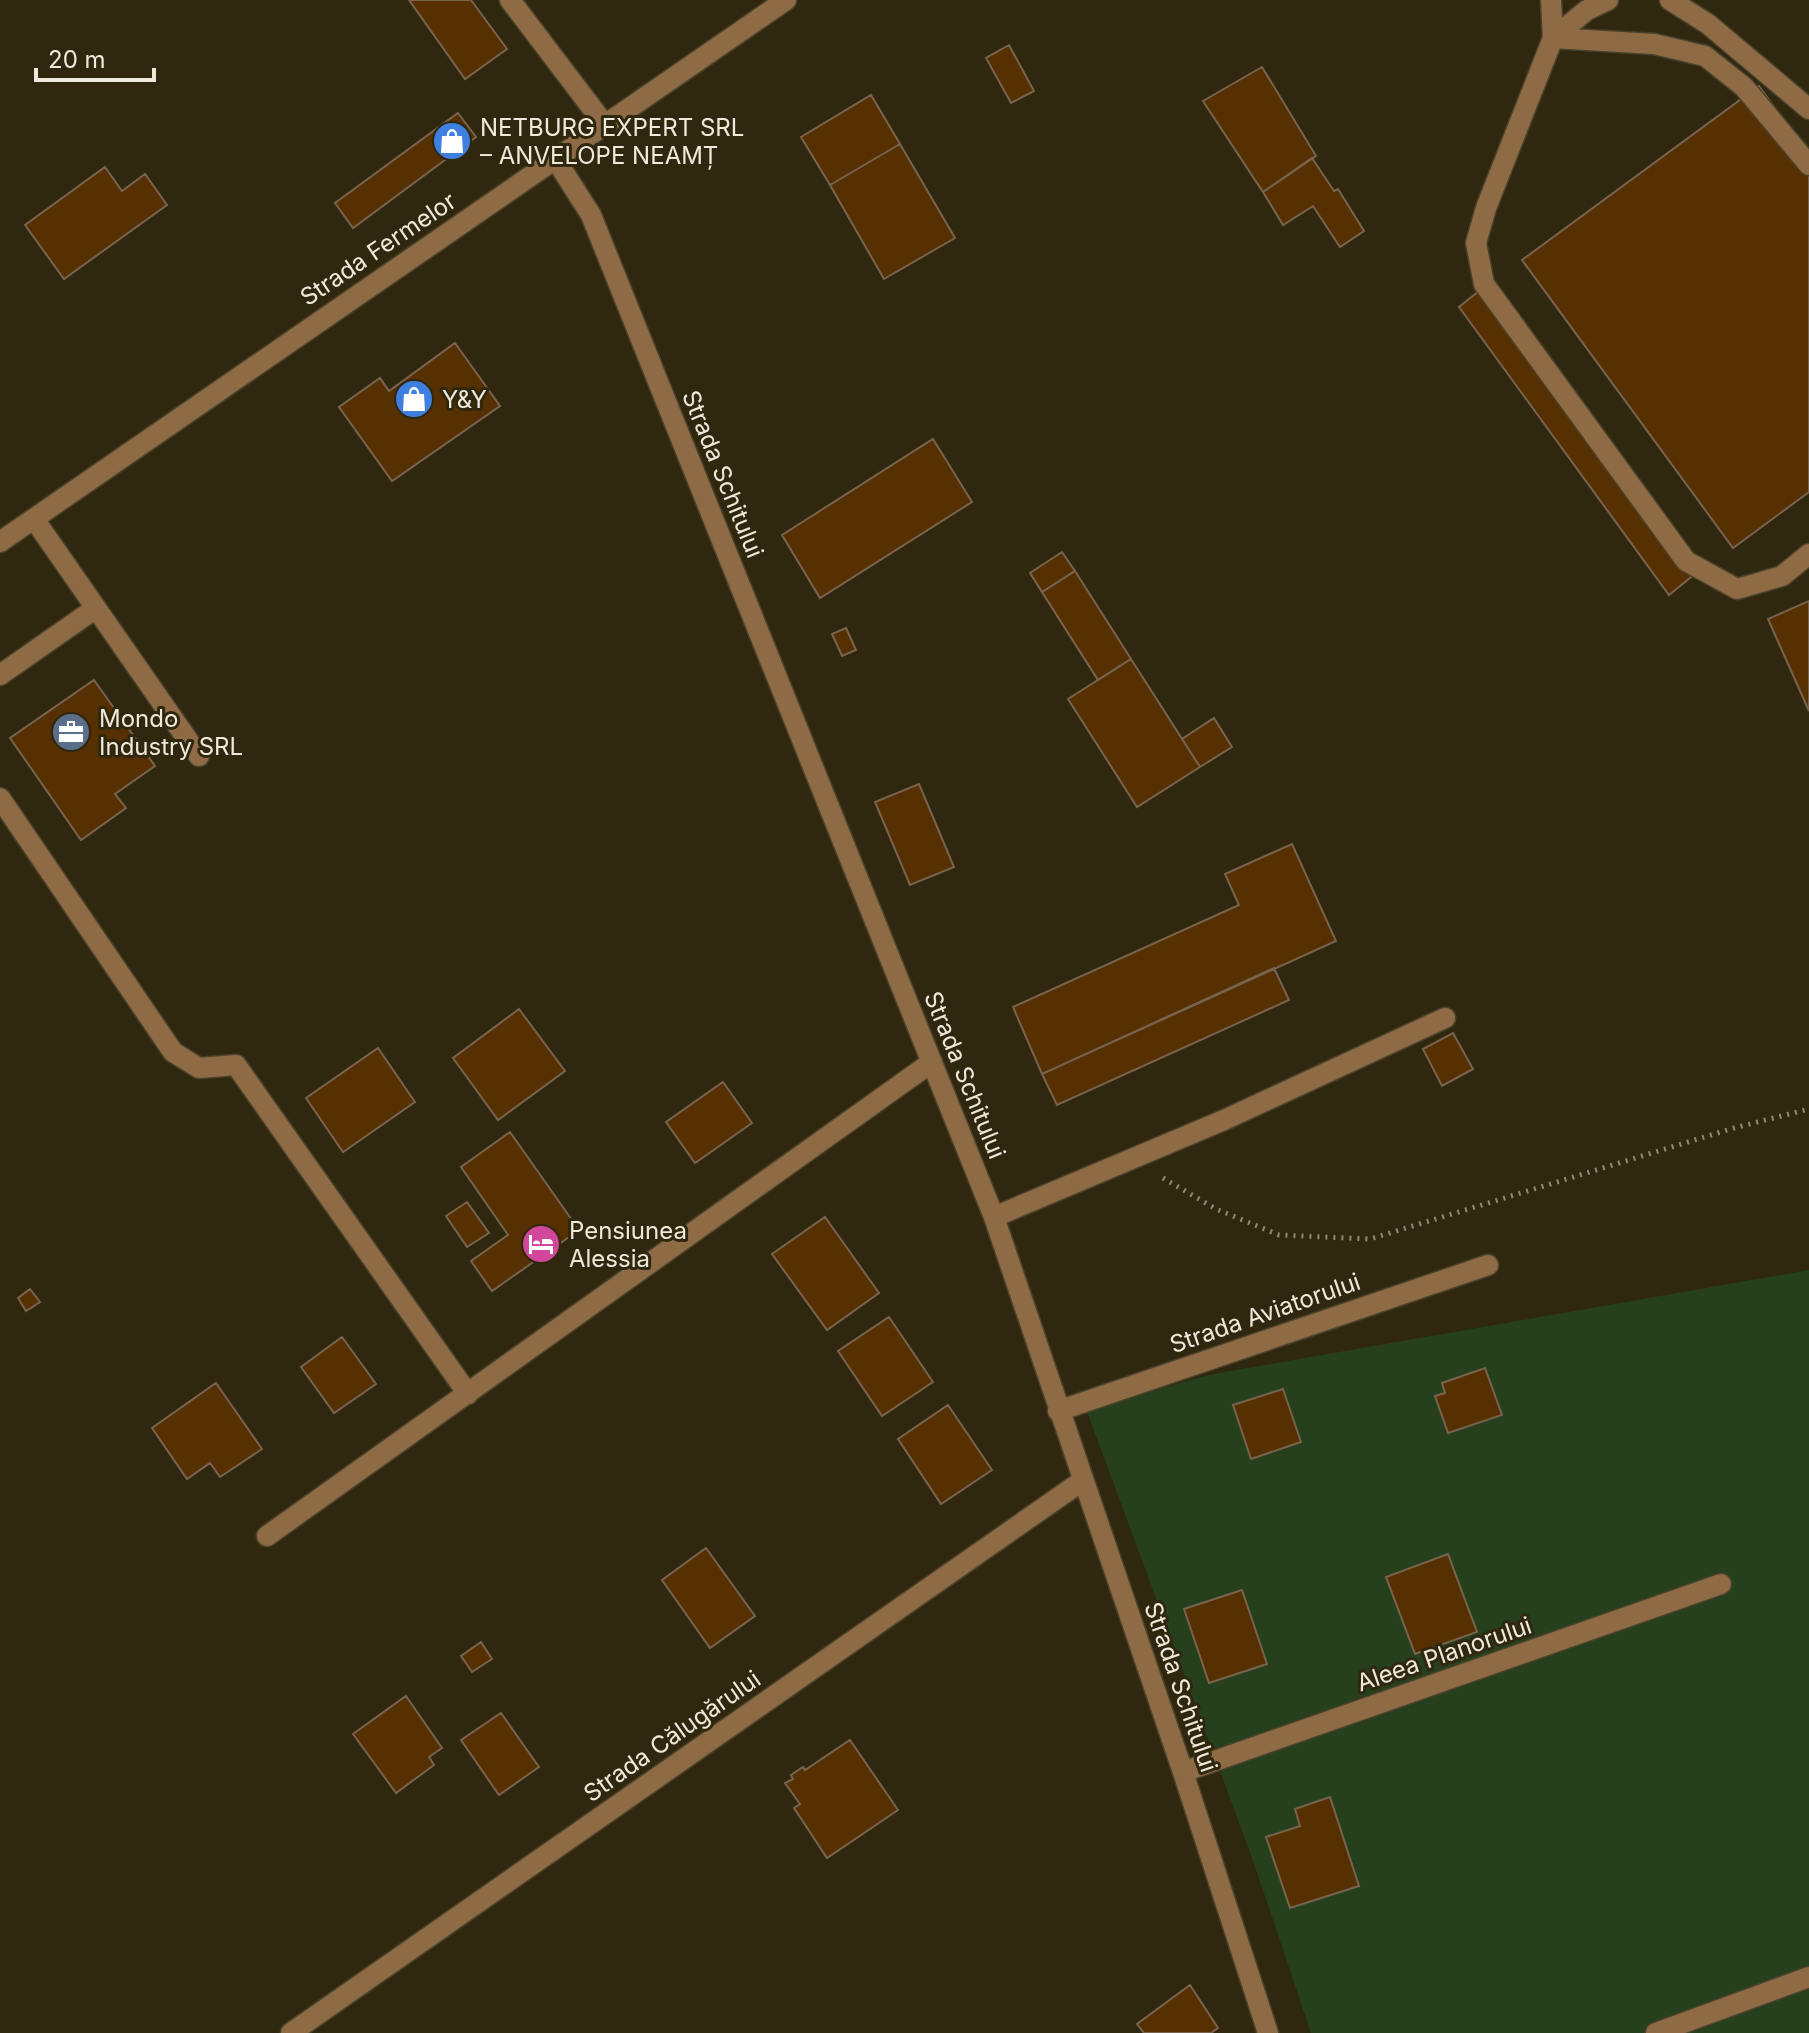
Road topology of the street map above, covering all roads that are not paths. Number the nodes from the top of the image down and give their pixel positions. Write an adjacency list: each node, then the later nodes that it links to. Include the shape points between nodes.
1 (510, 0): 8 (street)
2 (786, 0): 8 (street, Strada Fermelor)
3 (1551, 0): 6 (street)
4 (1608, 0): 6 (street)
5 (1670, 0): 7 (street, via 1708,24)
6 (1553, 38): 10 (street, via 1654,44 1705,56 1744,87); 13 (street, via 1476,243 1484,284 1686,561 1737,589 1782,576)
7 (1809, 109)
8 (605, 125): 9 (street, Strada Fermelor)
9 (556, 160): 11 (street, Strada Fermelor); 19 (street, Strada Schitului, via 591,215)
10 (1809, 165)
11 (34, 519): 12 (street, Strada Fermelor); 14 (street)
12 (0, 542)
13 (1809, 554)
14 (96, 608): 15 (street); 16 (street)
15 (0, 675)
16 (199, 756)
17 (0, 798): 22 (street, via 173,1052 199,1068 236,1065)
18 (1445, 1018): 20 (street, via 1224,1120)
19 (932, 1062): 20 (street, Strada Schitului); 22 (street)
20 (994, 1217): 23 (street, Strada Schitului)
21 (1488, 1265): 23 (street, Strada Aviatorului)
22 (468, 1394): 25 (street)
23 (1058, 1411): 24 (street, Strada Schitului)
24 (1082, 1481): 27 (street, Strada Schitului); 29 (street, Strada Călugărului)
25 (267, 1536)
26 (1721, 1584): 27 (street, Aleea Planorului)
27 (1183, 1772): 30 (street, Strada Schitului)
28 (1809, 1977): 31 (street)
29 (291, 2033)
30 (1268, 2033)
31 (1656, 2033)

